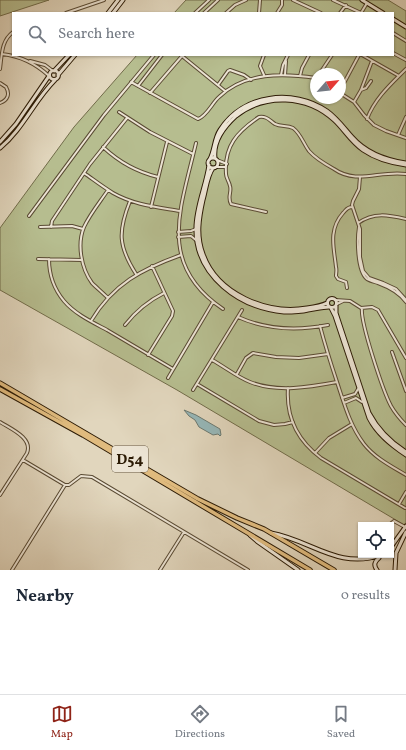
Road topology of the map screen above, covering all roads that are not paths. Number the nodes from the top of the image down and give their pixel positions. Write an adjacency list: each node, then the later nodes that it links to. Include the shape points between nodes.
1 (104, 0): 14 (street)
2 (118, 0): 15 (street)
3 (123, 0): 16 (street)
4 (209, 0): 17 (street)
5 (218, 0): 18 (street)
6 (246, 0): 19 (street)
7 (260, 0): 20 (street)
8 (282, 0): 21 (street)
9 (293, 0): 22 (street)
10 (333, 0): 13 (street)
11 (362, 0): 12 (street)
12 (367, 3): 25 (street); 26 (street)
13 (346, 6): 23 (street); 24 (street)
14 (72, 12)
15 (109, 12)
16 (114, 12)
17 (196, 12)
18 (205, 12)
19 (227, 12)
20 (259, 12)
21 (278, 12)
22 (319, 12)
23 (341, 12)
24 (359, 12)
25 (362, 12)
26 (381, 12)
27 (394, 20): 28 (street)
28 (406, 27)
29 (12, 33): 32 (street, via 5,40)
30 (394, 34): 31 (street)
31 (406, 41)
32 (2, 54): 34 (street); 54 (street)
33 (394, 54): 49 (street)
34 (12, 56)
35 (13, 56): 50 (street)
36 (68, 56): 57 (street)
37 (74, 56): 58 (street)
38 (153, 56): 70 (street)
39 (161, 56): 73 (street)
40 (181, 56): 76 (street)
41 (183, 56): 72 (street)
42 (264, 56): 59 (street, via 260,66)
43 (288, 56): 48 (street)
44 (308, 56): 63 (street)
45 (331, 56): 53 (street)
46 (358, 56): 66 (street)
47 (364, 56): 51 (street)
48 (286, 60): 60 (street); 61 (street)
49 (406, 60)
50 (29, 61): 52 (street); 55 (street)
51 (372, 61): 64 (street); 74 (street)
52 (43, 64): 55 (street); 57 (street)
53 (323, 68)
54 (0, 69)
55 (40, 69): 62 (street)
56 (406, 69): 64 (street)
57 (53, 71): 58 (street); 62 (street)
58 (58, 75): 67 (street)
59 (264, 75): 60 (street); 68 (street)
60 (281, 75): 61 (street)
61 (285, 75): 63 (street)
62 (49, 76): 67 (street); 87 (street, via 16,124)
63 (300, 76): 65 (street)
64 (399, 76): 83 (street, via 378,99)
65 (310, 77)
66 (346, 79)
67 (55, 80): 89 (street)
68 (250, 80): 72 (street, via 230,70); 75 (street)
69 (371, 81): 74 (street)
70 (131, 82): 73 (street); 108 (street, via 78,148)
71 (0, 83): 79 (street, via 6,87 8,94)
72 (218, 85): 75 (street)
73 (138, 86): 76 (street)
74 (361, 90): 78 (street)
75 (225, 92): 76 (street, via 202,118 198,119)
76 (150, 93)
77 (346, 97): 78 (street)
78 (354, 102): 83 (street)
79 (0, 103)
80 (119, 112): 82 (street)
81 (406, 116): 84 (street)
82 (127, 118): 86 (street); 90 (street)
83 (367, 119): 84 (street, via 382,129)
84 (398, 135): 85 (street)
85 (406, 138)
86 (167, 141): 91 (street); 101 (street)
87 (0, 142)
88 (196, 143): 91 (street)
89 (0, 148)
90 (103, 148): 98 (street); 101 (street, via 131,168)
91 (193, 154): 106 (street)
92 (210, 158): 93 (street); 94 (street, via 218,133 233,116 258,101 281,97 297,99 320,107 333,116 354,140 367,150); 95 (street)
93 (216, 159): 94 (street, via 216,144 235,118 260,103 285,100 314,106 331,117 352,141 367,153 386,161); 96 (street); 97 (street, via 218,164)
94 (406, 164)
95 (209, 165): 97 (street); 114 (street)
96 (226, 166): 97 (street); 100 (street, via 232,140 262,117 295,130 310,152 334,170); 107 (street, via 230,186 228,199 231,204)
97 (214, 167): 133 (street, via 209,177 198,230 203,254 217,278 244,298 268,307 295,310)
98 (84, 173): 102 (street); 112 (street, via 52,221)
99 (406, 174): 100 (street, via 387,173)
100 (360, 177): 105 (street, via 359,189)
101 (158, 178): 104 (street)
102 (108, 190): 103 (street); 113 (street)
103 (130, 201): 104 (street); 125 (street, via 122,223 122,239 127,258)
104 (151, 207): 106 (street)
105 (352, 207): 110 (street); 126 (street, via 348,207 339,218 333,238 336,276 346,282)
106 (180, 211): 115 (street)
107 (266, 212)
108 (29, 216)
109 (406, 219): 110 (street, via 376,216 367,218)
110 (359, 225): 131 (street, via 359,259 364,276 393,290)
111 (40, 227): 112 (street)
112 (51, 227): 113 (street, via 72,226)
113 (83, 229): 123 (street)
114 (196, 229): 116 (street); 119 (street)
115 (178, 232): 116 (street); 118 (street)
116 (186, 232): 117 (street)
117 (186, 236): 118 (street); 119 (street)
118 (178, 237): 120 (street)
119 (197, 241): 135 (street, via 205,266 214,279 246,302 283,312)
120 (182, 255): 124 (street); 132 (street, via 193,280)
121 (38, 259): 122 (street)
122 (49, 259): 123 (street); 140 (street, via 51,277 60,296 72,309)
123 (82, 260): 128 (street, via 90,280)
124 (152, 266): 125 (street); 127 (street)
125 (136, 274): 128 (street)
126 (347, 288)
127 (164, 293): 141 (street, via 145,305); 146 (street, via 173,314)
128 (108, 298): 140 (street)
129 (335, 300): 130 (street); 133 (street, via 330,299); 134 (street)
130 (344, 300): 134 (street); 136 (street)
131 (406, 301)
132 (213, 302): 137 (street); 149 (street)
133 (328, 303): 135 (street)
134 (336, 305): 135 (street); 168 (street, via 337,316 369,413 384,435)
135 (330, 307): 157 (street)
136 (362, 308): 147 (street, via 375,308 380,312); 166 (street, via 362,317 388,398 393,410)
137 (223, 309)
138 (242, 310): 139 (street)
139 (238, 317): 143 (street, via 271,327 292,329); 148 (street)
140 (91, 321): 146 (street)
141 (125, 325)
142 (328, 325): 143 (street)
143 (320, 326): 145 (street)
144 (392, 352): 159 (street)
145 (328, 354): 150 (street, via 299,358 252,353); 152 (street)
146 (148, 355): 149 (street)
147 (406, 358)
148 (212, 360): 150 (street); 154 (street)
149 (173, 369): 151 (street)
150 (236, 374): 155 (street, via 256,384)
151 (168, 378)
152 (337, 382): 155 (street); 160 (street)
153 (0, 383): 179 (highway, D54, via 208,504)
154 (197, 384): 158 (street); 164 (street, via 258,421 274,425)
155 (288, 388): 164 (street)
156 (0, 389): 181 (highway, D54)
157 (358, 389): 160 (street, via 355,394); 161 (street)
158 (193, 390)
159 (406, 391)
160 (342, 398): 162 (street)
161 (362, 402): 162 (street, via 356,398); 168 (street, via 378,432)
162 (344, 403): 165 (street)
163 (0, 422): 169 (street, via 27,442 28,450)
164 (292, 422): 167 (street, via 305,444)
165 (352, 424): 167 (street, via 332,436); 170 (street, via 361,440 373,453)
166 (406, 425)
167 (315, 453): 174 (street)
168 (406, 453)
169 (23, 460): 171 (street); 173 (street)
170 (406, 475)
171 (66, 485): 178 (street, via 81,476 92,477); 188 (street)
172 (406, 492): 174 (street)
173 (0, 495)
174 (399, 504): 175 (street)
175 (405, 508)
176 (393, 522): 177 (street)
177 (406, 526): 182 (street)
178 (184, 532): 189 (street); 190 (street)
179 (271, 532): 183 (street); 193 (highway, D54)
180 (406, 532): 187 (street, via 397,549)
181 (249, 533): 191 (street); 192 (highway, D54)
182 (394, 543)
183 (328, 558)
184 (375, 558): 186 (street)
185 (379, 558): 194 (street, via 375,563)
186 (348, 563)
187 (395, 564): 195 (street); 196 (street)
188 (12, 570)
189 (160, 570)
190 (248, 570)
191 (298, 570)
192 (310, 570)
193 (334, 570)
194 (377, 570)
195 (390, 570)
196 (395, 570)

